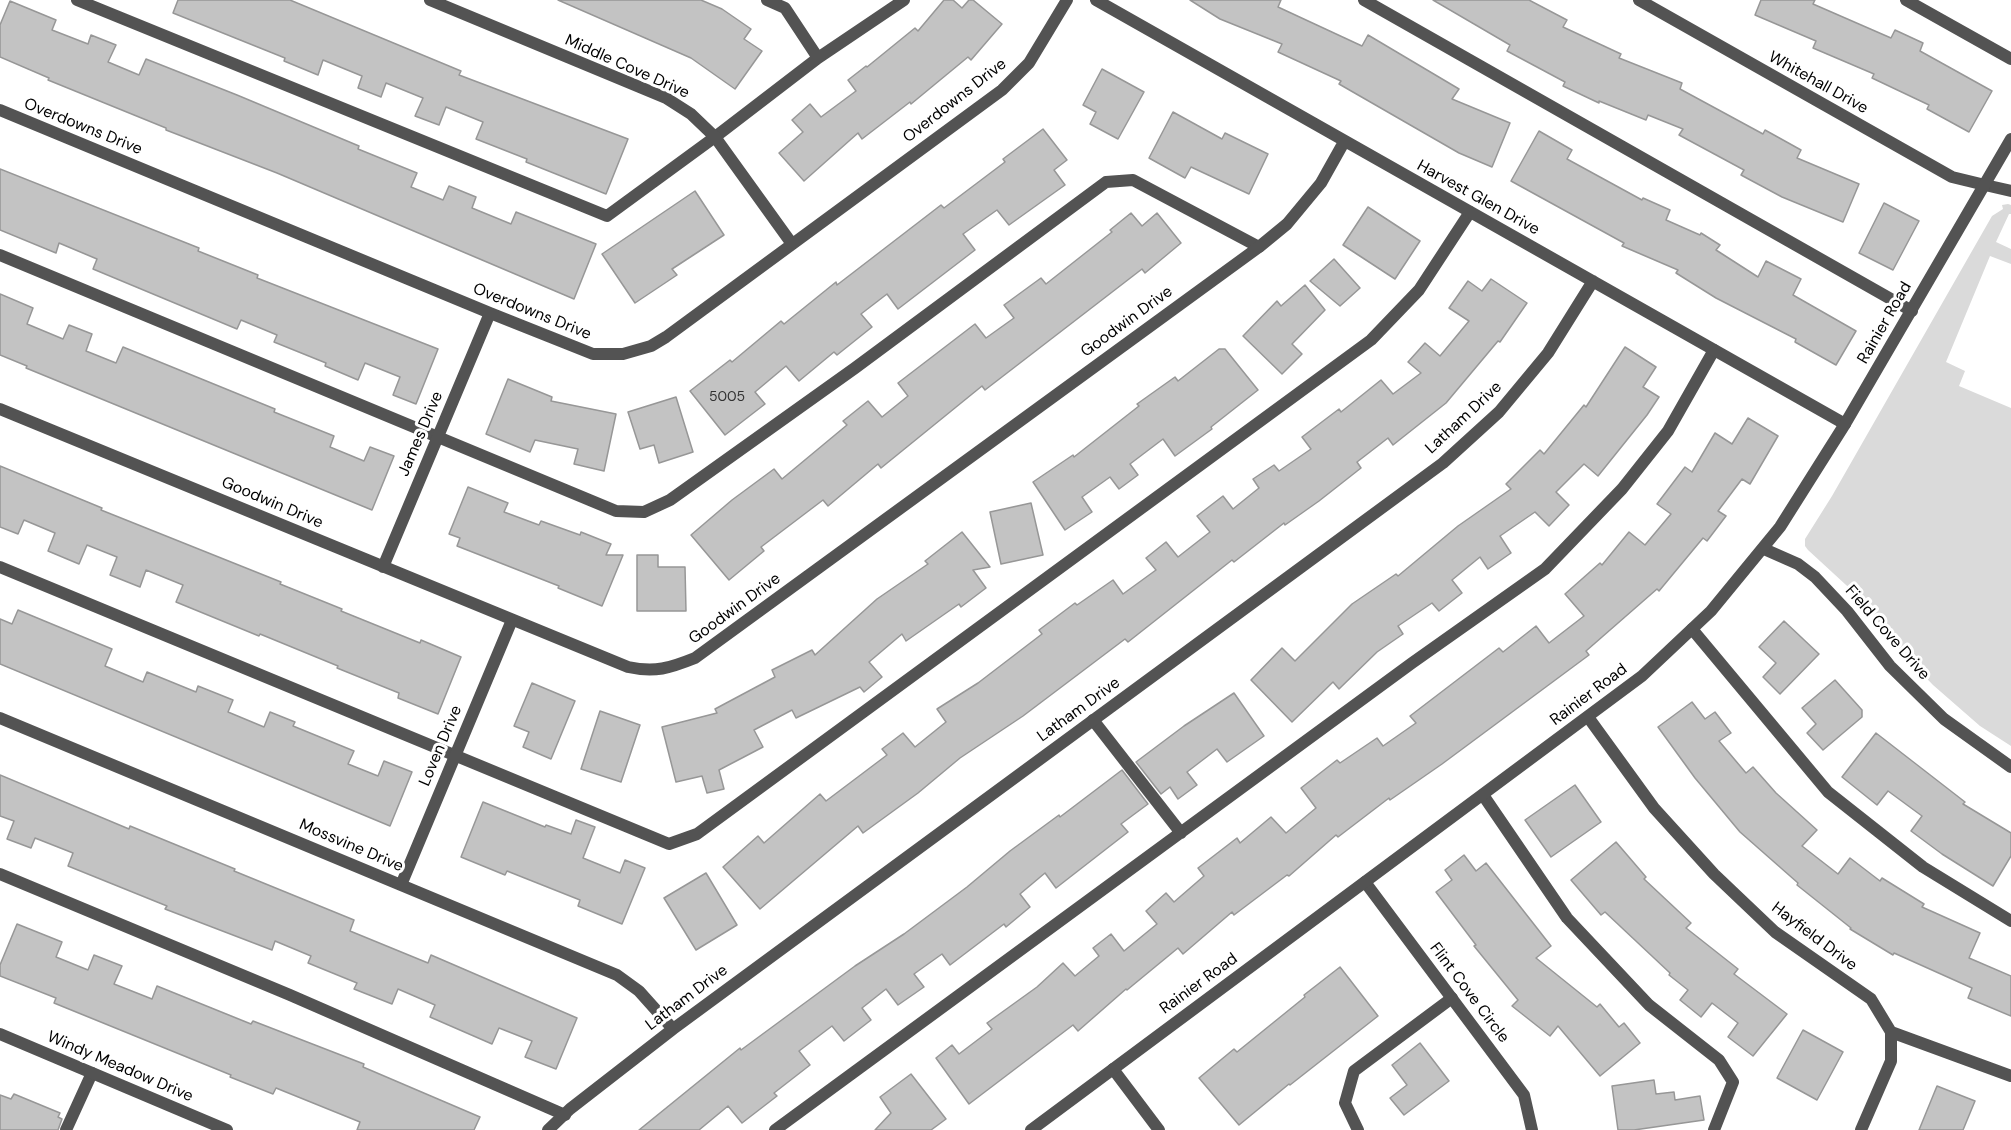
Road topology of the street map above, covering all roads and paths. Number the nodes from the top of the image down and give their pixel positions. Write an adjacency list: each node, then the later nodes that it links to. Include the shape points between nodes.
1 (77, 0): 13 (street, via 607,216)
2 (430, 0): 13 (street, Middle Cove Drive, via 666,98 692,114)
3 (767, 0): 10 (street, via 785,8)
4 (904, 0): 10 (street)
5 (1066, 0): 19 (street, Overdowns Drive, via 1029,63 1002,90)
6 (1096, 0): 15 (street, Harvest Glen Drive)
7 (1364, 0): 23 (street)
8 (1639, 0): 16 (street, Whitehall Drive, via 1952,177)
9 (1906, 0): 11 (street)
10 (818, 58): 13 (street)
11 (2011, 59)
12 (0, 110): 24 (street, Overdowns Drive)
13 (715, 137): 19 (street, Middle Cove Drive)
14 (2011, 139): 16 (street, Rainier Road)
15 (1344, 142): 18 (street, Harvest Glen Drive); 20 (street, Goodwin Drive, via 1320,183 1287,224)
16 (1985, 185): 17 (street, Whitehall Drive); 23 (street, Rainier Road)
17 (2011, 191)
18 (1470, 212): 22 (street, Harvest Glen Drive); 37 (street, via 1419,290 1371,340 697,834 669,844)
19 (792, 244): 24 (street, Overdowns Drive, via 666,337 623,354 593,354)
20 (1259, 247): 28 (street, via 1133,180 1106,182 855,368 670,500 644,512 616,511); 32 (street, Goodwin Drive, via 695,658 667,669 634,669)
21 (0, 255): 28 (street)
22 (1593, 281): 25 (street, Harvest Glen Drive); 36 (street, Latham Drive, via 1548,353 1499,412 1443,463)
23 (1912, 311): 27 (street, Rainier Road)
24 (490, 313): 28 (street, James Drive)
25 (1714, 350): 27 (street, Harvest Glen Drive); 40 (street, via 1668,431 1622,489 1545,569)
26 (0, 409): 31 (street, Goodwin Drive)
27 (1845, 424): 29 (street, Rainier Road)
28 (438, 438): 31 (street, James Drive)
29 (1764, 549): 33 (street, Rainier Road); 38 (street, Field Cove Drive, via 1798,564 1815,577 1890,666 1944,719)
30 (0, 567): 37 (street)
31 (383, 567): 32 (street, Goodwin Drive)
32 (512, 621): 37 (street, Loven Drive)
33 (1692, 629): 34 (street, Rainier Road, via 1642,676); 44 (street, via 1828,792 1923,867)
34 (1588, 717): 39 (street, Rainier Road); 47 (street, Hayfield Drive, via 1654,808 1714,874 1775,932 1871,999)
35 (0, 718): 43 (street, Mossvine Drive)
36 (1093, 720): 40 (street); 46 (street, Latham Drive)
37 (455, 755): 43 (street, Loven Drive)
38 (2011, 767)
39 (1483, 795): 42 (street, Rainier Road); 61 (street, via 1567,918 1649,1005 1719,1060 1733,1082)
40 (1181, 833): 56 (street)
41 (0, 874): 52 (street)
42 (1365, 882): 45 (street, Flint Cove Circle); 49 (street, Rainier Road)
43 (401, 885): 46 (street, Mossvine Drive, via 617,975 639,991)
44 (2011, 921)
45 (1452, 998): 59 (street, via 1354,1071 1345,1103); 60 (street, Flint Cove Circle, via 1524,1095)
46 (673, 1029): 52 (street, Latham Drive)
47 (1891, 1032): 51 (street); 62 (street, via 1891,1061)
48 (0, 1034): 50 (street, Windy Meadow Drive)
49 (1113, 1069): 57 (street, Rainier Road); 58 (street)
50 (92, 1073): 53 (street); 54 (street, Windy Meadow Drive)
51 (2011, 1076)
52 (565, 1114): 55 (street, Latham Drive)
53 (66, 1130)
54 (227, 1130)
55 (548, 1130)
56 (775, 1130)
57 (1030, 1130)
58 (1159, 1130)
59 (1358, 1130)
60 (1532, 1130)
61 (1714, 1130)
62 (1861, 1130)

